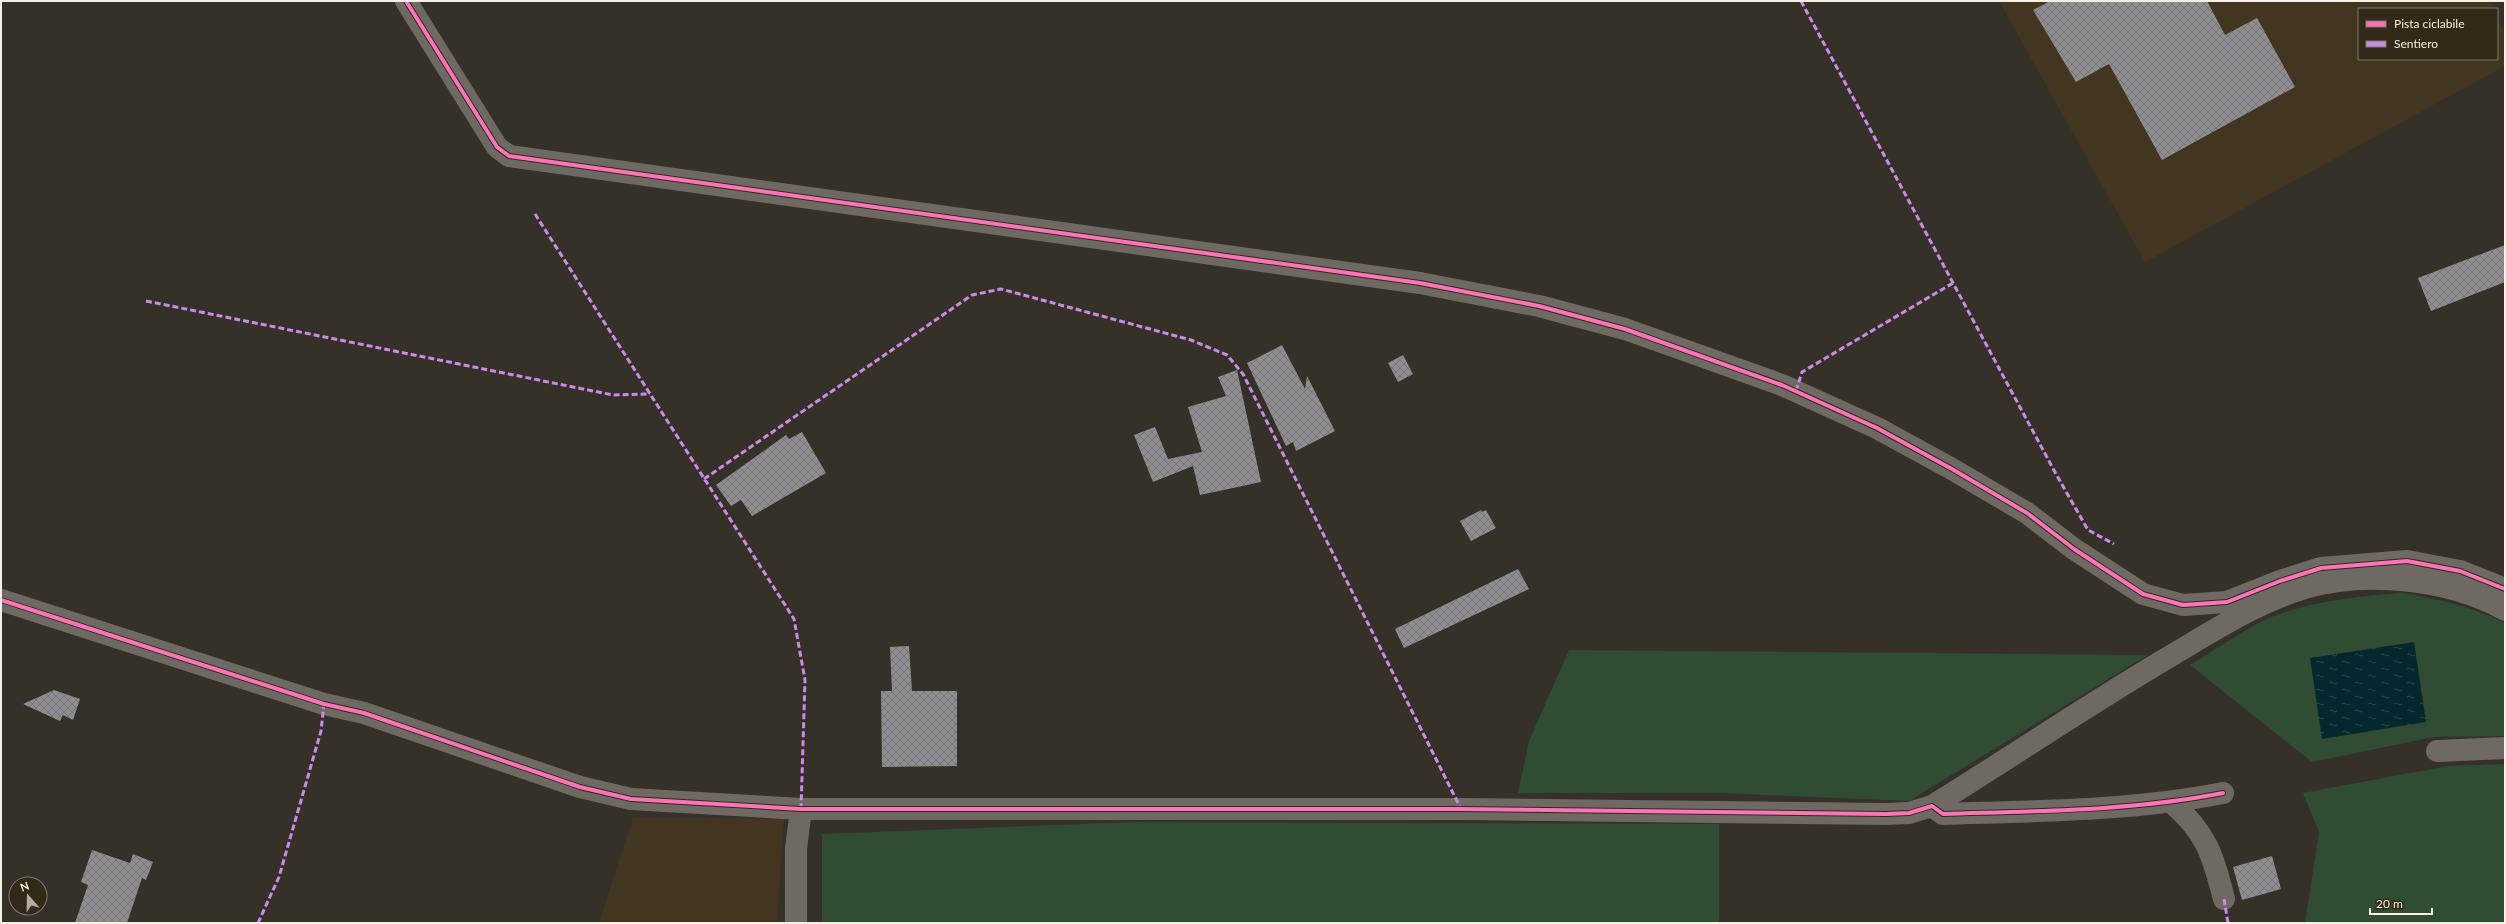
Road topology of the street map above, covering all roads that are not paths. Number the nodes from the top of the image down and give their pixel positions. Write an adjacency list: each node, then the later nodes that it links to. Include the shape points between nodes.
1 (406, 1): 2 (street, via 497,147 509,156 1420,283 1539,306 1624,330 1782,384 1877,428 2027,513 2080,553 2143,594 2183,605 2227,602 2321,568 2407,561 2460,571)
2 (2505, 589)
3 (1, 600): 10 (street, via 324,704 364,713 580,787 631,799)
4 (2505, 610): 9 (street, via 2464,594 2431,585 2385,579 2341,581 2272,599 2150,668)
5 (2505, 748): 6 (street)
6 (2437, 751)
7 (2223, 793): 8 (street)
8 (2172, 803): 9 (street, via 2088,810 1944,814); 11 (street, via 2201,832 2216,867)
9 (1932, 806): 10 (street, via 1909,813 1886,814 1460,809)
10 (801, 809): 12 (street, via 796,849)
11 (2224, 899)
12 (796, 923)

